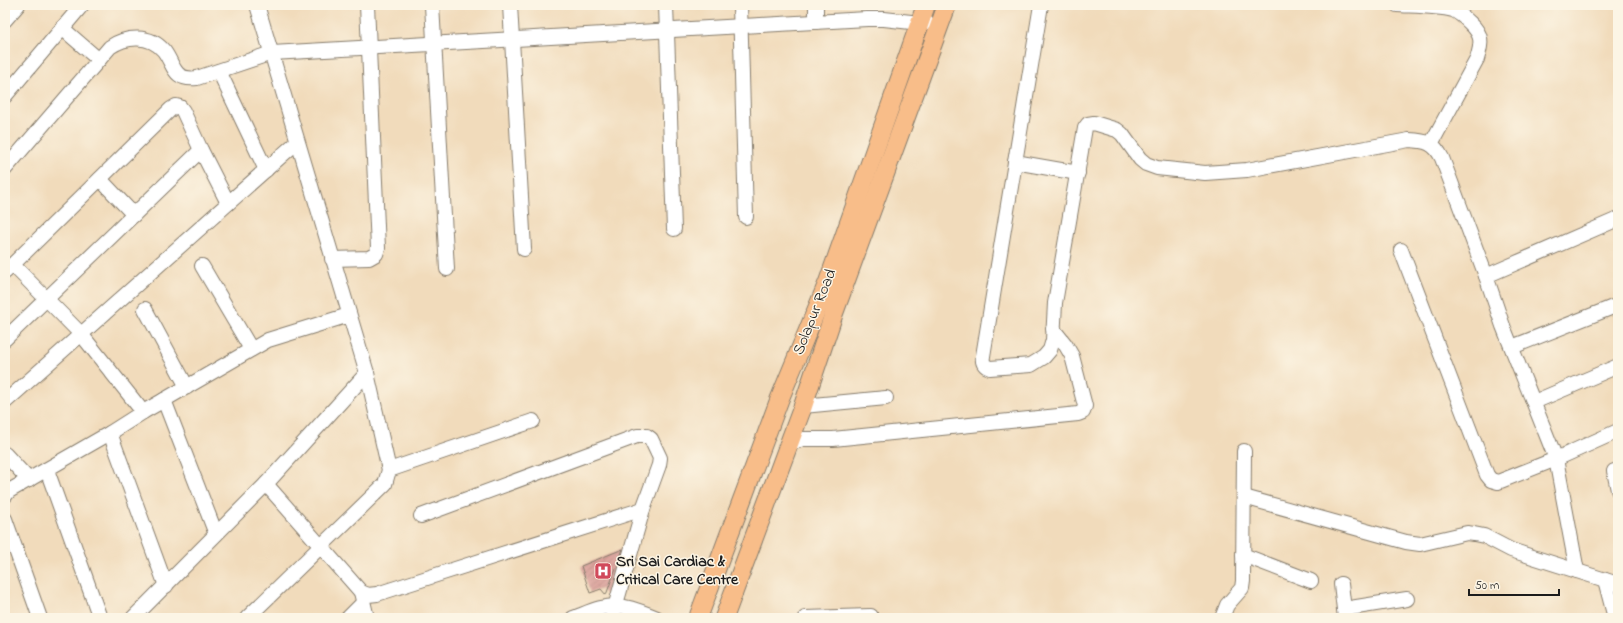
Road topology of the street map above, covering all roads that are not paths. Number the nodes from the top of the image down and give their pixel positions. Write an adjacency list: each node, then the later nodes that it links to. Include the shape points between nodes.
1 (18, 5): 15 (street)
2 (82, 5): 20 (street)
3 (257, 5): 25 (street)
4 (367, 5): 24 (street)
5 (432, 5): 23 (street)
6 (510, 5): 22 (street)
7 (666, 5): 21 (street)
8 (740, 5): 19 (street)
9 (816, 5): 16 (street)
10 (926, 5): 17 (main road, Solapur Road)
11 (947, 5): 18 (main road, Solapur Road)
12 (1041, 5): 32 (street)
13 (1397, 5): 14 (street)
14 (1454, 8): 30 (street, via 1477,29 1481,47)
15 (5, 20)
16 (816, 22): 17 (street, via 884,19); 19 (street)
17 (920, 23): 18 (street, via 921,20); 49 (main road, Solapur Road)
18 (940, 26): 49 (main road, Solapur Road)
19 (740, 27): 21 (street); 39 (street)
20 (62, 28): 26 (street); 28 (street)
21 (667, 31): 22 (street); 41 (street)
22 (512, 40): 23 (street); 42 (street)
23 (434, 44): 24 (street); 47 (street)
24 (369, 48): 25 (street); 44 (street, via 378,248 376,254 369,258)
25 (272, 53): 27 (street); 29 (street)
26 (99, 60): 27 (street, via 110,47 130,38 152,42 163,51 175,72 188,80); 33 (street)
27 (219, 71): 34 (street)
28 (5, 96)
29 (297, 142): 34 (street); 44 (street)
30 (1431, 144): 35 (street, via 1421,140 1409,140 1247,170 1204,173 1157,168 1146,164 1117,130 1094,123 1088,124 1085,128); 48 (street, via 1442,158)
31 (201, 150): 36 (street, via 184,111 176,106); 37 (street); 38 (street)
32 (1015, 162): 35 (street); 55 (street, via 982,361 985,366 990,368 1030,365 1038,362 1050,350)
33 (5, 169)
34 (266, 170): 37 (street)
35 (1078, 173): 55 (street)
36 (100, 179): 38 (street); 46 (street)
37 (228, 203): 56 (street)
38 (134, 214): 50 (street)
39 (746, 217)
40 (1618, 219): 48 (street)
41 (674, 229)
42 (524, 249)
43 (1401, 250): 75 (street, via 1487,475 1491,480 1498,482)
44 (332, 259): 54 (street)
45 (202, 266): 59 (street)
46 (9, 268): 50 (street)
47 (447, 269)
48 (1486, 276): 58 (street)
49 (836, 285): 53 (main road, Solapur Road)
50 (47, 299): 56 (street); 57 (street)
51 (1618, 305): 58 (street)
52 (146, 309): 62 (street)
53 (826, 310): 67 (main road, Solapur Road); 108 (main road, Solapur Road, via 780,398)
54 (349, 315): 59 (street, via 279,336); 61 (street)
55 (1054, 320): 72 (street, via 1072,356 1085,401 1083,412 833,439 803,439)
56 (81, 334): 65 (street); 68 (street)
57 (5, 339)
58 (1512, 347): 66 (street)
59 (251, 349): 62 (street)
60 (1618, 366): 66 (street)
61 (367, 373): 77 (street); 80 (street)
62 (187, 387): 64 (street)
63 (886, 398): 67 (street)
64 (164, 400): 68 (street); 87 (street)
65 (5, 402)
66 (1534, 402): 75 (street)
67 (803, 406): 72 (main road, Solapur Road)
68 (143, 412): 71 (street)
69 (533, 421): 77 (street)
70 (1618, 431): 75 (street)
71 (110, 433): 76 (street); 94 (street)
72 (789, 444): 109 (main road, Solapur Road)
73 (1244, 451): 83 (street)
74 (5, 454): 79 (street)
75 (1556, 459): 90 (street)
76 (47, 470): 79 (street); 101 (street)
77 (389, 470): 88 (street, via 385,484)
78 (1614, 471): 81 (street)
79 (29, 480): 82 (street)
80 (266, 484): 87 (street); 88 (street)
81 (1618, 490)
82 (5, 496)
83 (1244, 497): 89 (street); 90 (street, via 1406,542 1420,544 1467,533 1484,536 1511,550)
84 (643, 509): 85 (street, via 660,458 651,439 642,436); 95 (street); 97 (street)
85 (421, 516)
86 (5, 519): 100 (street)
87 (216, 534): 94 (street)
88 (321, 547): 95 (street); 103 (street)
89 (1243, 554): 91 (street); 111 (street, via 1242,588 1227,605)
90 (1577, 571): 92 (street)
91 (1310, 581)
92 (1612, 582): 112 (street)
93 (1341, 584): 98 (street)
94 (166, 586): 102 (street)
95 (362, 598): 104 (street); 105 (street)
96 (1406, 599): 98 (street)
97 (614, 612): 106 (street, via 601,609); 107 (street, via 631,608)
98 (1345, 613)
99 (871, 616): 110 (street)
100 (40, 618)
101 (100, 618)
102 (133, 618)
103 (247, 618)
104 (348, 618)
105 (367, 618)
106 (573, 618)
107 (657, 618)
108 (698, 618)
109 (724, 618)
110 (805, 618)
111 (1222, 618)
112 (1615, 618)

